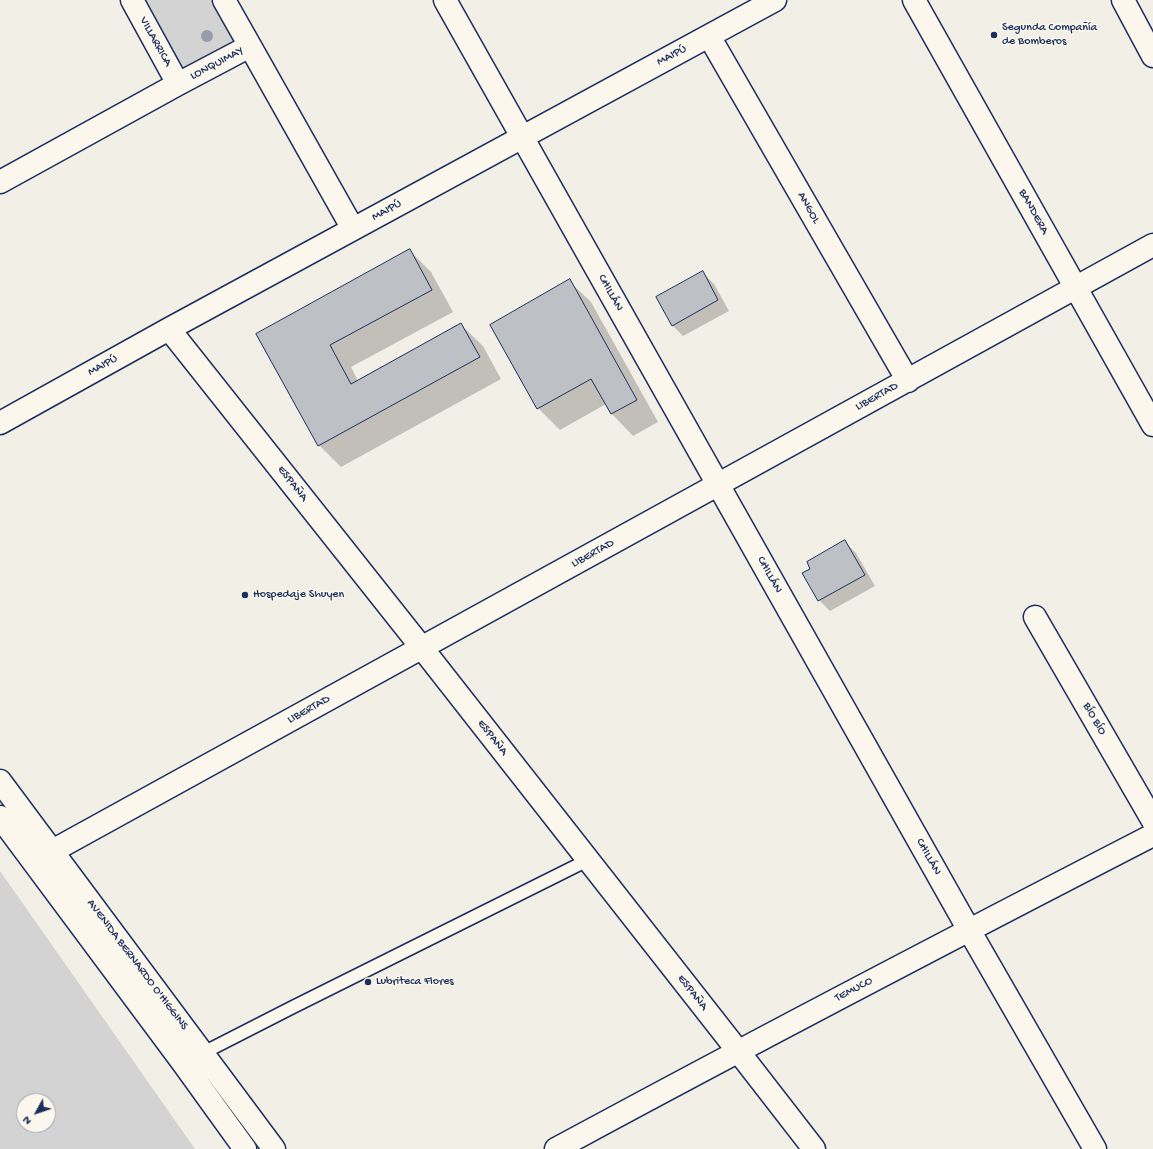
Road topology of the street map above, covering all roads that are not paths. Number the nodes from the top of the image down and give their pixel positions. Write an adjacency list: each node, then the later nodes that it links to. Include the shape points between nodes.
1 (132, 0): 10 (street, VILLARRICA)
2 (224, 0): 8 (street)
3 (445, 0): 11 (street, CHILLÁN)
4 (775, 0): 7 (street, MAIPÚ)
5 (914, 0): 15 (street, BANDERA)
6 (1123, 0): 9 (street)
7 (709, 36): 11 (street, MAIPÚ); 17 (street, ANGOL)
8 (250, 46): 10 (street, LONQUIMAY); 13 (street, LONQUIMAY)
9 (1153, 56)
10 (178, 84): 12 (street, LONQUIMAY)
11 (522, 137): 13 (street, MAIPÚ); 20 (street, CHILLÁN)
12 (0, 182)
13 (353, 229): 16 (street, MAIPÚ)
14 (1153, 245): 15 (street, LIBERTAD)
15 (1076, 288): 17 (street, LIBERTAD); 19 (street, BANDERA)
16 (169, 329): 18 (street, MAIPÚ); 22 (street, ESPAÑA)
17 (908, 381): 20 (street, LIBERTAD)
18 (0, 422)
19 (1153, 425)
20 (719, 485): 22 (street, LIBERTAD); 30 (street, CHILLÁN)
21 (1035, 617): 25 (street, BÍO BÍO)
22 (422, 648): 27 (street, LIBERTAD); 28 (street, ESPAÑA)
23 (0, 781): 27 (street, AVENIDA BERNARDO O'HIGGINS)
24 (0, 817): 29 (street, AVENIDA BERNARDO O'HIGGINS)
25 (1153, 821)
26 (1153, 835): 30 (street, TEMUCO)
27 (52, 851): 29 (street, LIBERTAD); 32 (street, AVENIDA BERNARDO O'HIGGINS)
28 (588, 860): 31 (street, ESPAÑA); 32 (lane)
29 (33, 862): 33 (street, AVENIDA BERNARDO O'HIGGINS)
30 (969, 930): 31 (street, TEMUCO); 38 (street, CHILLÁN)
31 (738, 1051): 36 (street, TEMUCO); 37 (street, ESPAÑA)
32 (203, 1054): 33 (lane); 35 (street, AVENIDA BERNARDO O'HIGGINS)
33 (183, 1063): 34 (street, AVENIDA BERNARDO O'HIGGINS)
34 (245, 1149)
35 (274, 1149)
36 (556, 1149)
37 (814, 1149)
38 (1095, 1149)

